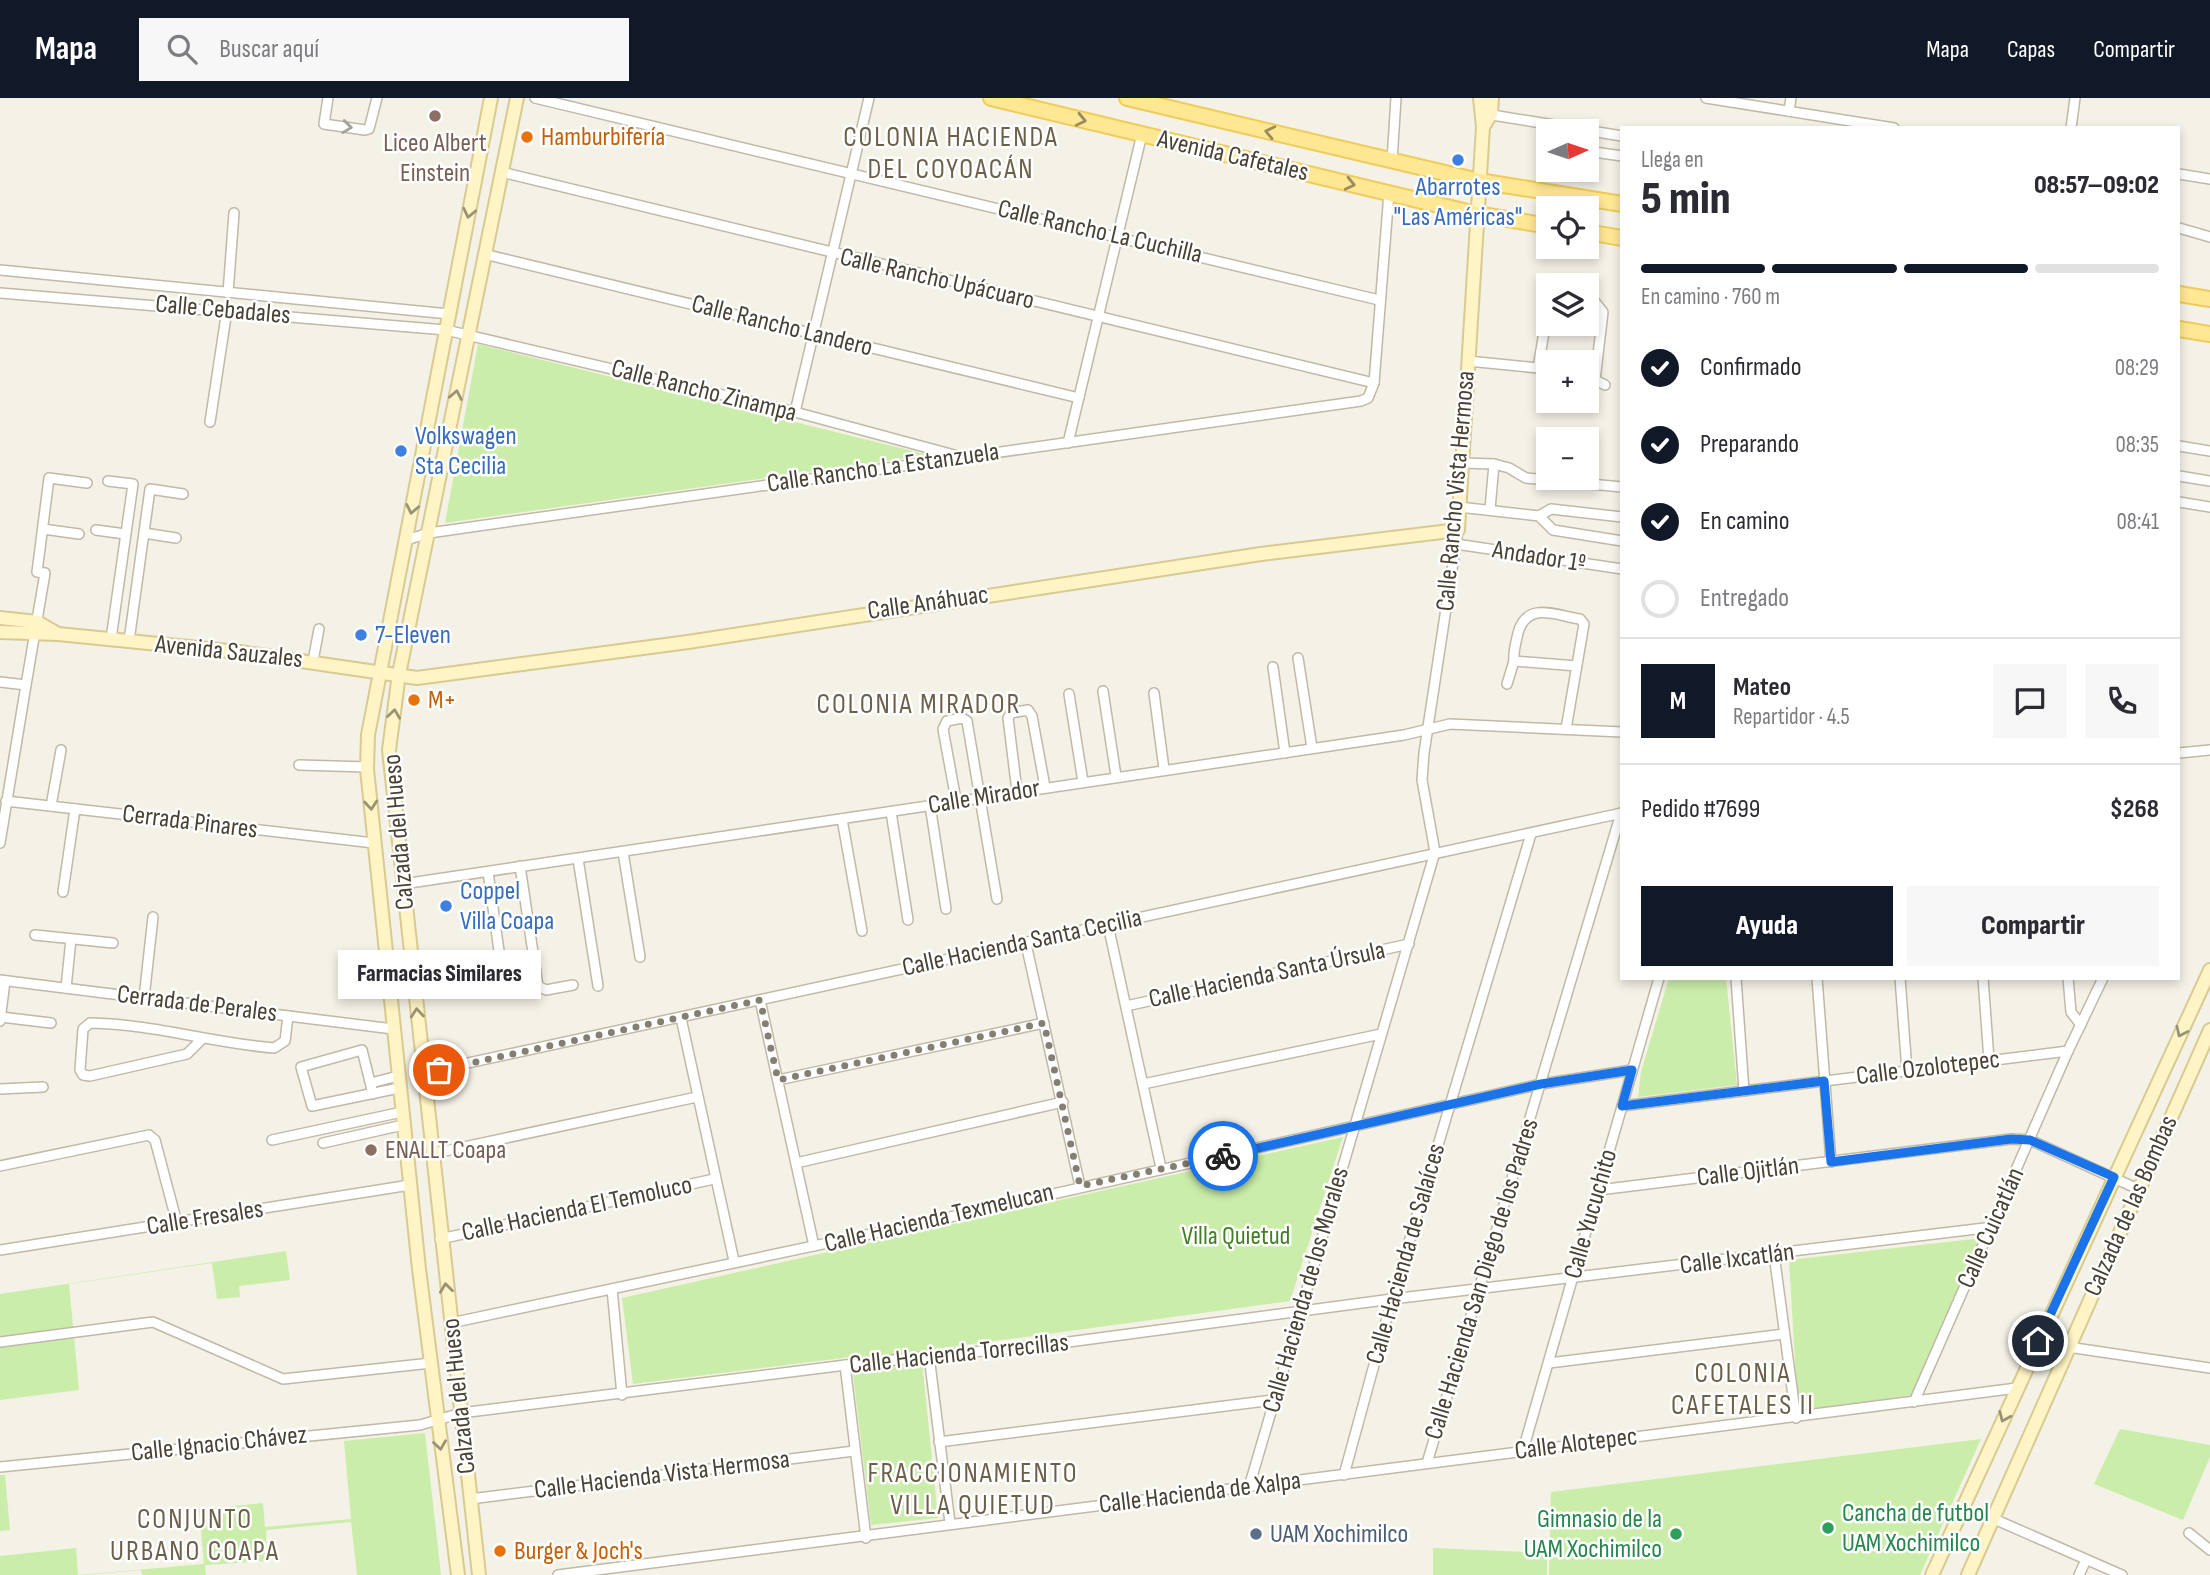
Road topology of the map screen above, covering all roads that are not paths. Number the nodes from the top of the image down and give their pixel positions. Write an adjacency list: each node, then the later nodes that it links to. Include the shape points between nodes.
1 (328, 98): 2 (street, one-way to 2, via 324,124 365,130 372,122)
2 (377, 98)
3 (492, 98): 52 (main road, Calzada del Hueso, one-way to 52)
4 (517, 98): 26 (main road, Calzada del Hueso)
5 (535, 98): 27 (street, Calle Rancho La Cuchilla)
6 (869, 98): 27 (street)
7 (990, 98): 21 (main road, Avenida Cafetales, one-way to 21)
8 (1127, 98): 25 (main road, Avenida Cafetales, one-way to 8)
9 (1396, 98): 25 (street)
10 (1480, 98): 16 (main road, Calle Rancho Vista Hermosa)
11 (1492, 98): 16 (main road, Calle Rancho Vista Hermosa)
12 (1706, 98): 15 (street)
13 (1791, 98): 15 (street)
14 (2075, 98): 19 (street)
15 (1789, 111): 18 (street)
16 (1485, 113): 17 (street); 30 (main road, Calle Rancho Vista Hermosa)
17 (1536, 124)
18 (1882, 126)
19 (2071, 126)
20 (1600, 133): 22 (street)
21 (1142, 134): 31 (main road, Avenida Cafetales, one-way to 31); 38 (street)
22 (1620, 136)
23 (1600, 153): 24 (street)
24 (1620, 156)
25 (1392, 161): 30 (main road, Avenida Cafetales)
26 (501, 172): 41 (main road, Calzada del Hueso); 42 (street, Calle Rancho Upácuaro)
27 (852, 173): 38 (street, Calle Rancho La Cuchilla); 42 (street)
28 (2180, 174): 29 (street)
29 (2210, 179)
30 (1479, 181): 32 (main road, Avenida Cafetales); 34 (main road, Calle Rancho Vista Hermosa)
31 (1388, 193): 34 (main road, Avenida Cafetales); 48 (street)
32 (1620, 204)
33 (234, 213): 45 (street)
34 (1476, 214): 35 (main road, Avenida Cafetales); 61 (main road, Calle Rancho Vista Hermosa)
35 (1536, 224)
36 (2180, 228): 39 (street)
37 (1599, 234): 40 (main road)
38 (1117, 236): 48 (street, Calle Rancho La Cuchilla); 53 (street)
39 (2210, 237)
40 (1620, 238)
41 (484, 254): 57 (main road, Calzada del Hueso); 58 (street, Calle Rancho Landero)
42 (834, 254): 53 (street, Calle Rancho Upácuaro); 58 (street)
43 (0, 270): 45 (street)
44 (0, 293): 51 (street, Calle Cebadales)
45 (228, 293): 50 (street)
46 (2180, 294): 47 (main road)
47 (2210, 299)
48 (1379, 300): 63 (street)
49 (1599, 307): 60 (street, via 1603,312)
50 (387, 308): 52 (street); 54 (street)
51 (227, 310): 54 (street, Calle Cebadales); 68 (street)
52 (449, 314): 56 (main road, Calzada del Hueso)
53 (1099, 317): 63 (street, Calle Rancho Upácuaro); 66 (street)
54 (385, 324): 56 (street, Calle Cebadales)
55 (2180, 329): 59 (main road)
56 (446, 330): 57 (street, Calle Rancho Zinampa); 95 (main road, Calzada del Hueso, one-way to 95)
57 (468, 334): 67 (street, Calle Rancho Zinampa); 91 (main road, Calzada del Hueso, one-way to 57)
58 (814, 334): 66 (street, Calle Rancho Landero); 67 (street)
59 (2210, 334)
60 (1599, 335)
61 (1468, 361): 62 (street); 73 (main road, Calle Rancho Vista Hermosa)
62 (1536, 368)
63 (1374, 383): 69 (street, Calle Rancho La Estanzuela, via 1368,398 1361,401)
64 (1599, 383): 65 (street)
65 (1605, 385)
66 (1079, 398): 69 (street)
67 (795, 412): 72 (street, Calle Rancho Zinampa)
68 (210, 422)
69 (1068, 443): 72 (street, Calle Rancho La Estanzuela)
70 (2180, 446): 71 (street)
71 (2210, 451)
72 (961, 456): 91 (street, Calle Rancho La Estanzuela)
73 (1462, 463): 74 (street); 83 (main road, Calle Rancho Vista Hermosa)
74 (1494, 464): 79 (street, via 1526,478); 84 (street)
75 (2180, 476): 77 (street)
76 (108, 481): 93 (street, via 133,484)
77 (2210, 481)
78 (87, 483): 87 (street, via 49,478)
79 (1620, 488)
80 (183, 494): 90 (street, via 150,489)
81 (2180, 502): 82 (street)
82 (2210, 507)
83 (1459, 508): 84 (street); 89 (main road, Calle Rancho Vista Hermosa)
84 (1490, 509): 85 (street)
85 (1539, 516): 86 (street, via 1552,509); 96 (street, via 1553,530)
86 (1620, 517)
87 (43, 529): 92 (street); 100 (street, via 37,572 45,573)
88 (96, 530): 93 (street)
89 (1458, 530): 97 (street, Calle Rancho Vista Hermosa); 113 (main road, Calle Anáhuac, via 1261,554 621,651 417,678)
90 (144, 533): 94 (street); 106 (street)
91 (429, 533): 95 (street, Calle Rancho La Estanzuela); 113 (main road, Calzada del Hueso)
92 (79, 534)
93 (125, 534): 105 (street)
94 (176, 538)
95 (406, 540): 112 (main road, Calzada del Hueso)
96 (1620, 541)
97 (1456, 544): 98 (street, Andador 1º); 120 (street, Calle Rancho Vista Hermosa)
98 (1620, 569)
99 (0, 618): 100 (main road, Avenida Sauzales)
100 (37, 622): 103 (main road, Avenida Sauzales); 104 (street)
101 (319, 629): 108 (street)
102 (0, 632): 104 (main road, Avenida Sauzales)
103 (58, 634): 104 (main road, Avenida Sauzales); 105 (main road, Avenida Sauzales)
104 (35, 636): 116 (street)
105 (111, 639): 106 (main road, Avenida Sauzales)
106 (129, 641): 108 (main road, Avenida Sauzales)
107 (1298, 658): 123 (street)
108 (313, 661): 112 (main road, Avenida Sauzales)
109 (1514, 661): 110 (street); 110 (street, via 1522,620 1538,613 1580,619 1584,624); 115 (street)
110 (1577, 666): 121 (street)
111 (1273, 667): 126 (street)
112 (381, 670): 113 (main road, Avenida Sauzales); 129 (main road, Calzada del Hueso, via 368,735)
113 (399, 674): 153 (main road, Calzada del Hueso, one-way to 113, via 389,750)
114 (0, 682): 116 (street)
115 (1507, 684)
116 (26, 685): 137 (street)
117 (1102, 691): 131 (street)
118 (1154, 692): 130 (street)
119 (1069, 694): 132 (street)
120 (1430, 728): 121 (street, Calle Mirador, via 1450,724); 123 (street, Calle Mirador); 149 (street, Calle Rancho Vista Hermosa, via 1422,780)
121 (1566, 729): 122 (street, Calle Mirador)
122 (1620, 732)
123 (1312, 748): 126 (street, Calle Mirador)
124 (61, 750): 139 (street)
125 (2210, 750): 127 (street)
126 (1285, 753): 130 (street, Calle Mirador)
127 (2180, 753)
128 (299, 765): 129 (street)
129 (368, 767): 147 (main road, Calzada del Hueso, one-way to 147)
130 (1164, 769): 131 (street, Calle Mirador)
131 (1116, 776): 132 (street, Calle Mirador)
132 (1083, 782): 133 (street, Calle Mirador)
133 (1045, 788): 134 (street, Calle Mirador); 134 (street, via 1028,710 1011,713 1008,718)
134 (1017, 791): 135 (street, Calle Mirador)
135 (981, 796): 136 (street, Calle Mirador); 136 (street, via 967,721 962,718 947,721 943,729); 155 (street)
136 (956, 800): 138 (street, Calle Mirador)
137 (6, 801): 139 (street, Cerrada Pinares); 146 (street)
138 (930, 805): 141 (street, Calle Mirador); 156 (street)
139 (51, 806): 140 (street, Cerrada Pinares)
140 (75, 809): 147 (street, Cerrada Pinares); 154 (street)
141 (891, 812): 143 (street, Calle Mirador); 158 (street)
142 (1620, 813): 145 (street, Calle Hacienda Santa Cecilia)
143 (842, 819): 148 (street, Calle Mirador); 160 (street)
144 (1620, 820): 204 (street, Calle Hacienda San Diego de los Padres)
145 (1531, 834): 149 (street, Calle Hacienda Santa Cecilia); 212 (street, Calle Hacienda de Salaíces)
146 (0, 843)
147 (374, 843): 190 (main road, Calzada del Hueso)
148 (623, 852): 150 (street, Calle Mirador); 166 (street)
149 (1435, 852): 159 (street, Calle Hacienda Santa Cecilia); 165 (street, Calle Hacienda de los Morales)
150 (578, 859): 151 (street, Calle Mirador); 178 (street)
151 (520, 866): 152 (street, Calle Mirador); 177 (street, via 538,986 546,990)
152 (488, 872): 153 (street, Calle Mirador); 167 (street)
153 (403, 884): 198 (main road, Calzada del Hueso, one-way to 153)
154 (63, 892)
155 (997, 900)
156 (946, 909)
157 (153, 917): 180 (street)
158 (908, 920)
159 (1108, 925): 164 (street, Calle Hacienda Santa Cecilia); 182 (street)
160 (862, 931)
161 (36, 935): 162 (street)
162 (71, 939): 163 (street); 179 (street)
163 (113, 943)
164 (1026, 944): 181 (street, Calle Hacienda Santa Cecilia); 188 (street)
165 (1409, 944): 182 (street, Calle Hacienda Santa Úrsula); 192 (street, Calle Hacienda de los Morales)
166 (640, 957)
167 (500, 958)
168 (2210, 970): 223 (main road, Calzada de las Bombas, one-way to 223)
169 (3, 980): 179 (street, Cerrada de Perales); 184 (street)
170 (1658, 980): 196 (street, Calle Yucuchito)
171 (1736, 980): 207 (street)
172 (1817, 980): 200 (street)
173 (1900, 980): 197 (street)
174 (1983, 980): 195 (street)
175 (2068, 980): 189 (street, via 2071,1012)
176 (2102, 980): 189 (street, Calle Cuicatlán)
177 (573, 985)
178 (598, 986)
179 (66, 988): 180 (street, Cerrada de Perales)
180 (144, 998): 183 (street, Cerrada de Perales)
181 (760, 1000): 185 (street, Calle Hacienda Santa Cecilia); 199 (street)
182 (1126, 1006): 203 (street)
183 (288, 1016): 190 (street, Cerrada de Perales); 193 (street, via 285,1041 277,1047)
184 (1, 1017): 186 (street); 187 (street)
185 (681, 1018): 198 (street, Calle Hacienda Santa Cecilia); 209 (street)
186 (0, 1022)
187 (51, 1023)
188 (1044, 1023): 199 (street); 210 (street)
189 (2081, 1025): 194 (street, Calle Cuicatlán)
190 (393, 1029): 201 (main road, Calzada del Hueso)
191 (2210, 1030): 227 (main road, Calzada de las Bombas)
192 (1381, 1034): 203 (street); 214 (street, Calle Hacienda de los Morales)
193 (201, 1040): 193 (street, via 181,1032 90,1023 83,1029 80,1070 83,1076 90,1076 187,1054)
194 (2068, 1051): 195 (street, Calle Ozolotepec); 216 (street, Calle Cuicatlán)
195 (1989, 1060): 197 (street, Calle Ozolotepec)
196 (1632, 1070): 204 (street, Calle Hacienda Texmelucan); 211 (street, Calle Yucuchito)
197 (1907, 1070): 200 (street, Calle Ozolotepec)
198 (422, 1073): 218 (main road, Calzada del Hueso)
199 (778, 1080): 220 (street)
200 (1824, 1081): 207 (street, Calle Ozolotepec); 219 (street)
201 (399, 1082): 202 (street); 208 (street); 213 (main road, Calzada del Hueso)
202 (371, 1083): 208 (street); 208 (street, via 362,1050 301,1067 312,1106)
203 (1143, 1084): 222 (street)
204 (1541, 1084): 212 (street, Calle Hacienda Texmelucan); 238 (street, Calle Hacienda San Diego de los Padres)
205 (43, 1087): 206 (street)
206 (0, 1089)
207 (1744, 1091): 211 (street, Calle Ozolotepec)
208 (373, 1094)
209 (697, 1097): 218 (street); 224 (street)
210 (1063, 1102): 220 (street); 226 (street)
211 (1622, 1106): 228 (street, Calle Yucuchito)
212 (1449, 1108): 214 (street, Calle Hacienda Texmelucan); 239 (street, Calle Hacienda de Salaíces)
213 (402, 1118): 215 (street); 217 (street); 225 (main road, Calzada del Hueso)
214 (1353, 1127): 222 (street, Calle Hacienda Texmelucan); 240 (street, Calle Hacienda de los Morales)
215 (272, 1140)
216 (2030, 1140): 219 (street, Calle Ojitlán); 223 (street, Calle Ojitlán); 230 (street, Calle Cuicatlán)
217 (323, 1143)
218 (431, 1154): 231 (main road, Calzada del Hueso)
219 (1831, 1162): 228 (street, Calle Ojitlán)
220 (796, 1163): 232 (street)
221 (0, 1166): 229 (street, via 149,1135 155,1140)
222 (1161, 1168): 226 (street, Calle Hacienda Texmelucan)
223 (2114, 1177): 227 (street, Calle Ojitlán); 250 (main road, Calzada de las Bombas)
224 (714, 1179): 231 (street, Calle Hacienda El Temoluco); 235 (street)
225 (410, 1185): 229 (street, Calle Fresales); 246 (main road, Calzada del Hueso)
226 (1080, 1186): 232 (street, Calle Hacienda Texmelucan)
227 (2138, 1189): 244 (main road, Calzada de las Bombas)
228 (1599, 1190): 236 (street, Calle Yucuchito)
229 (177, 1223): 233 (street, Calle Fresales)
230 (1993, 1227): 234 (street, Calle Ixcatlán); 253 (street, Calle Cuicatlán)
231 (440, 1239): 241 (main road, Calzada del Hueso, one-way to 231)
232 (814, 1246): 235 (street, Calle Hacienda Texmelucan)
233 (0, 1250)
234 (1774, 1254): 236 (street, Calle Ixcatlán); 242 (street)
235 (734, 1261): 237 (street, Calle Hacienda Texmelucan)
236 (1573, 1280): 238 (street, Calle Ixcatlán); 247 (street, Calle Yucuchito)
237 (612, 1289): 241 (street, Calle Hacienda Texmelucan); 251 (street)
238 (1481, 1289): 239 (street, Calle Hacienda Torrecillas); 260 (street, Calle Hacienda San Diego de los Padres)
239 (1392, 1299): 240 (street, Calle Hacienda Torrecillas); 262 (street, Calle Hacienda de Salaíces)
240 (1300, 1313): 245 (street, Calle Hacienda Torrecillas); 252 (street, Calle Hacienda de los Morales)
241 (451, 1323): 254 (main road, Calzada del Hueso)
242 (1784, 1334): 247 (street); 255 (street)
243 (0, 1342): 246 (street, via 153,1322 283,1379)
244 (2068, 1347): 249 (street); 265 (main road, Calzada de las Bombas)
245 (929, 1356): 248 (street, Calle Hacienda Torrecillas); 257 (street)
246 (430, 1363): 256 (main road, Calzada del Hueso)
247 (1549, 1363): 258 (street, Calle Yucuchito)
248 (845, 1366): 251 (street, Calle Hacienda Torrecillas); 259 (street)
249 (2210, 1368)
250 (2017, 1388): 253 (street, Calle Alotepec); 274 (main road, Calzada de las Bombas, one-way to 274)
251 (622, 1395): 254 (street, Calle Hacienda Torrecillas)
252 (1273, 1400): 257 (street); 263 (street, Calle Hacienda de los Morales)
253 (1914, 1402): 255 (street, Calle Alotepec)
254 (461, 1413): 256 (street, Calle Hacienda Torrecillas); 264 (main road, Calzada del Hueso)
255 (1796, 1418): 258 (street, Calle Alotepec)
256 (437, 1419): 261 (street, Calle Ignacio Chávez, via 420,1425); 271 (main road, Calzada del Hueso, one-way to 271)
257 (939, 1442): 266 (street)
258 (1523, 1450): 260 (street, Calle Alotepec)
259 (854, 1451): 264 (street, Calle Hacienda Vista Hermosa); 268 (street)
260 (1427, 1463): 262 (street, Calle Hacienda de Xalpa)
261 (0, 1467)
262 (1343, 1475): 263 (street, Calle Hacienda de Xalpa)
263 (1249, 1487): 266 (street, Calle Hacienda de Xalpa)
264 (470, 1499): 272 (main road, Calzada del Hueso)
265 (1994, 1519): 270 (street); 275 (main road, Calzada de las Bombas)
266 (950, 1523): 268 (street, Calle Hacienda de Xalpa)
267 (2189, 1533): 269 (street)
268 (866, 1538): 273 (street, Calle Hacienda de Xalpa)
269 (2210, 1550)
270 (2086, 1560): 276 (street); 277 (street)
271 (458, 1575)
272 (479, 1575)
273 (558, 1575)
274 (1932, 1575)
275 (1968, 1575)
276 (2079, 1575)
277 (2122, 1575)

